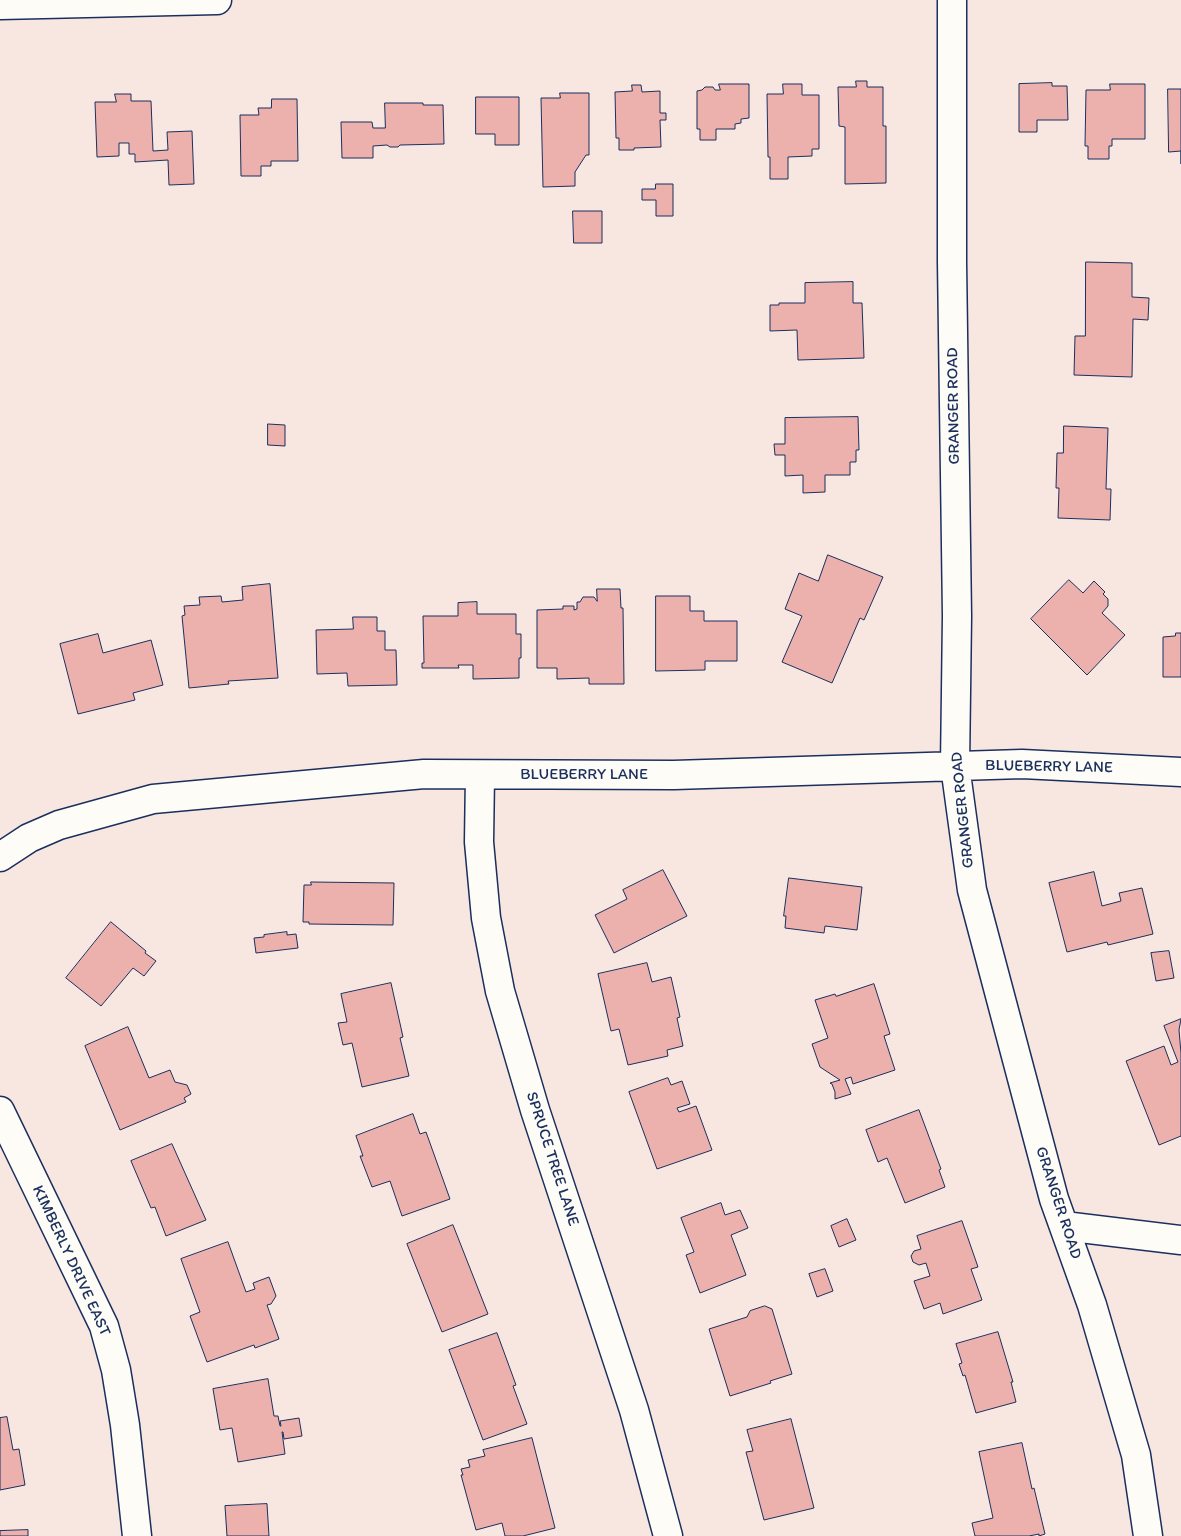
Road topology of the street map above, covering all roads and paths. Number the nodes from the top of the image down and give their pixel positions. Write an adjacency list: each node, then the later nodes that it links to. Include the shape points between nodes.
1 (216, 0): 3 (street)
2 (952, 0): 4 (street, GRANGER ROAD, via 957,616)
3 (0, 4)
4 (955, 766): 5 (street, BLUEBERRY LANE, via 1022,764); 6 (street, BLUEBERRY LANE, via 674,775); 9 (street, GRANGER ROAD, via 972,890 1054,1199)
5 (1181, 772)
6 (480, 775): 7 (street, BLUEBERRY LANE, via 424,774 153,798 59,824); 12 (street, SPRUCE TREE LANE, via 479,842 485,908 500,991 535,1110 634,1410)
7 (0, 857)
8 (0, 1111): 11 (street, KIMBERLY DRIVE EAST, via 104,1326 116,1370 125,1426)
9 (1064, 1226): 10 (street); 13 (street, GRANGER ROAD, via 1092,1305 1136,1455)
10 (1181, 1240)
11 (137, 1536)
12 (668, 1536)
13 (1148, 1536)

